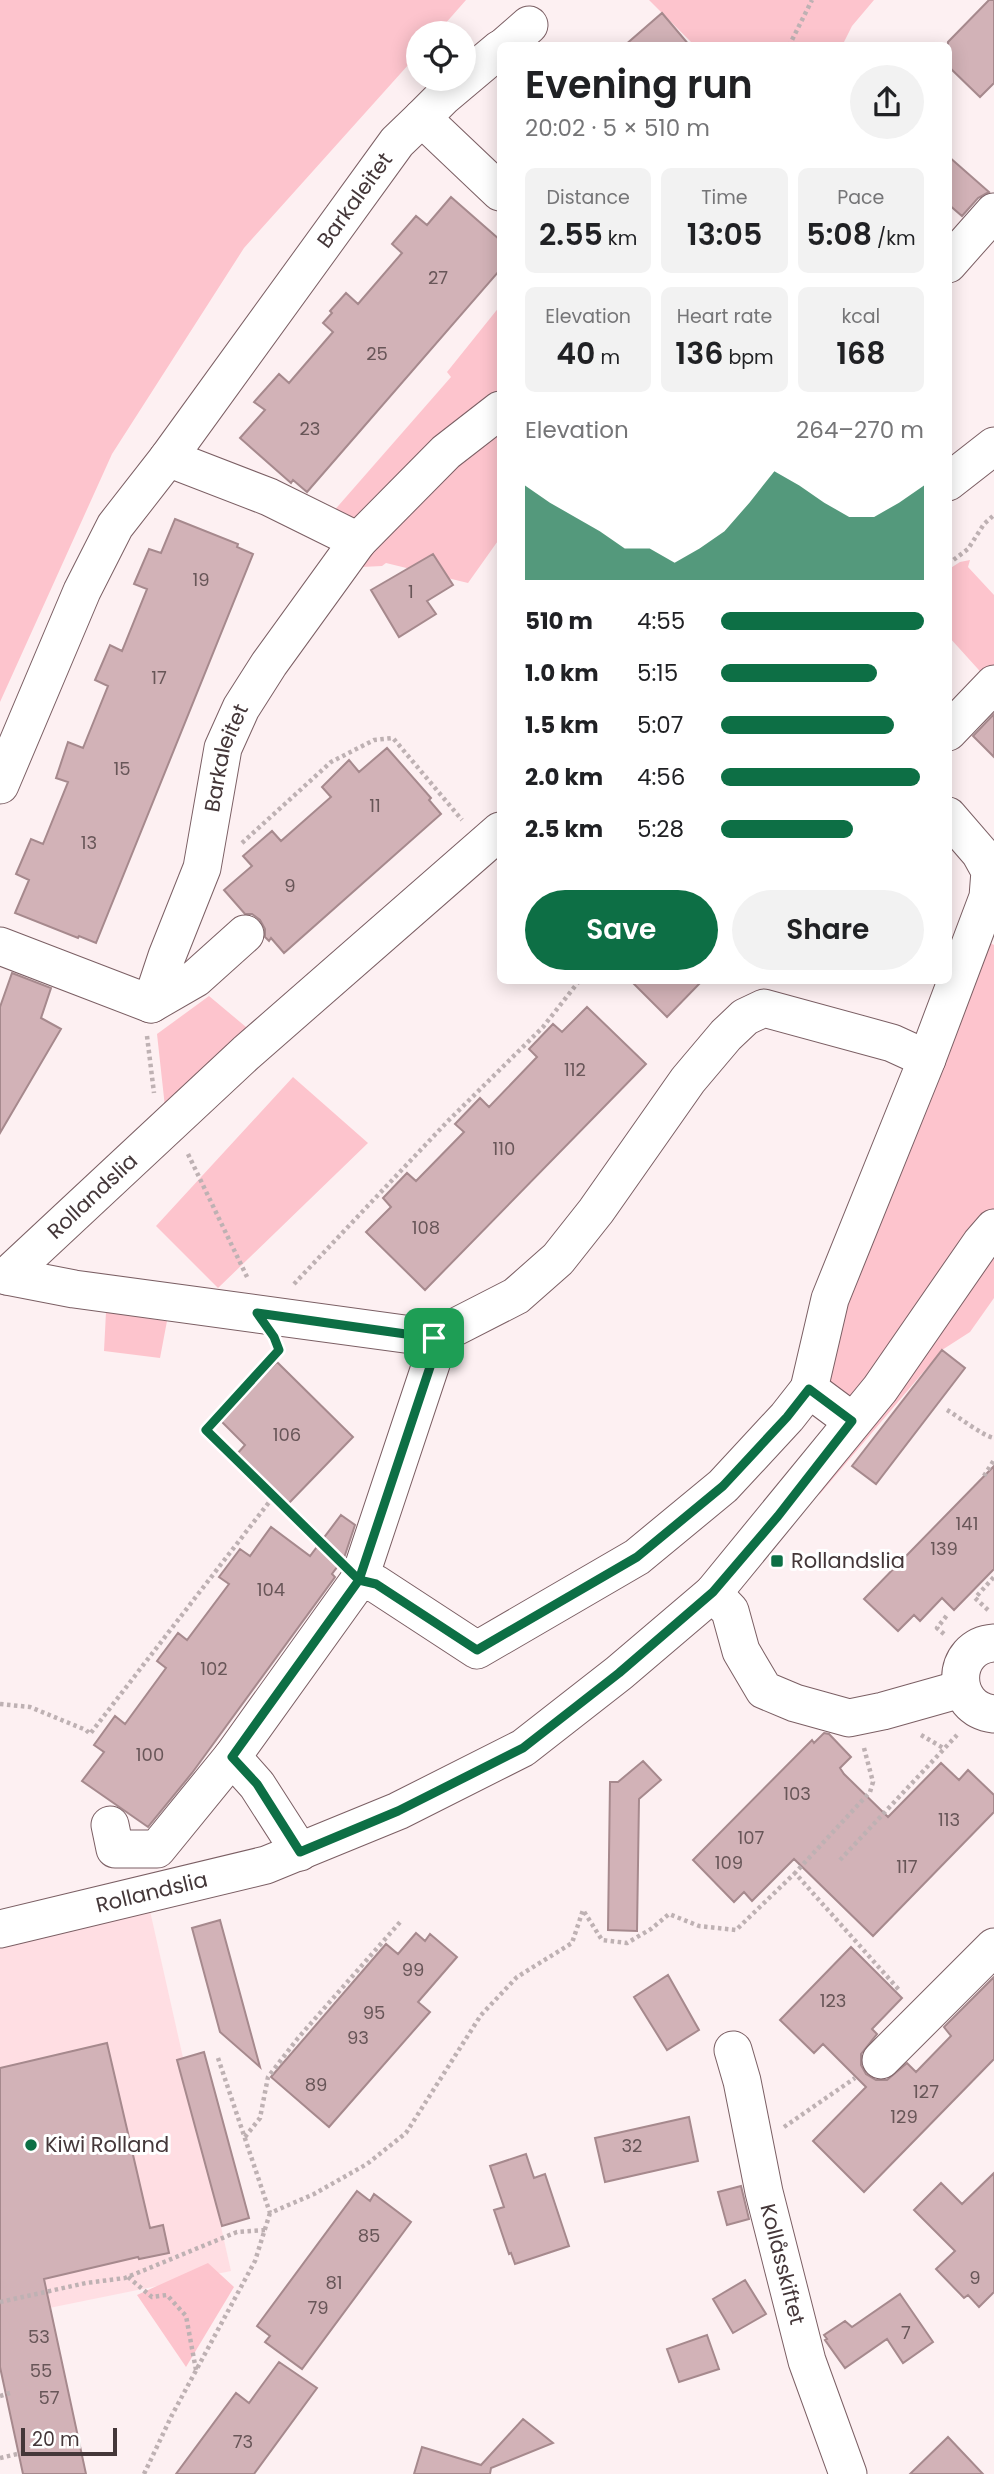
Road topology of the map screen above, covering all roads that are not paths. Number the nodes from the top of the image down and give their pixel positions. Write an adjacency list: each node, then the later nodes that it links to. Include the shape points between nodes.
1 (497, 52): 2 (street, Barkaleitet)
2 (422, 118): 3 (street); 8 (street, Barkaleitet, via 397,142)
3 (497, 189)
4 (994, 212): 5 (street)
5 (952, 259)
6 (497, 412): 10 (street, Barkaleitet, via 446,452)
7 (994, 446): 9 (street)
8 (168, 458): 10 (street, via 269,498); 13 (street, Barkaleitet, via 115,526 82,591)
9 (952, 479)
10 (358, 541): 19 (street, Barkaleitet, via 269,664 223,748 202,868)
11 (994, 684): 12 (street)
12 (952, 728)
13 (0, 785)
14 (952, 821): 16 (street)
15 (492, 838): 22 (street, Rollandslia, via 246,1053 7,1276)
16 (992, 870): 20 (street, via 979,926)
17 (245, 934): 19 (street, via 196,978)
18 (0, 946): 19 (street)
19 (151, 1004)
20 (927, 1059): 22 (street, via 892,1043 764,1008 745,1017 688,1080 558,1259 516,1296); 23 (street, via 830,1299)
21 (994, 1228): 24 (street, Rollandslia, via 880,1389)
22 (434, 1338): 25 (street, Rollandslia, via 433,1358)
23 (809, 1389): 24 (street); 25 (street, via 723,1486 637,1557 477,1650 376,1584)
24 (852, 1421): 26 (street, Rollandslia)
25 (359, 1580): 29 (street, Rollandslia)
26 (713, 1592): 28 (street, via 730,1611 741,1651 764,1690 849,1718); 31 (street, Rollandslia, via 523,1748 398,1811)
27 (994, 1643): 28 (street, via 978,1647 962,1665 960,1677)
28 (977, 1704)
29 (232, 1757): 30 (street, Rollandslia, via 157,1849 116,1849); 31 (street, via 257,1784)
30 (110, 1825)
31 (300, 1852): 32 (street, Rollandslia, via 266,1865)
32 (0, 1929)
33 (994, 1947): 35 (street)
34 (733, 2050): 36 (street, Kollåsskiftet, via 807,2361)
35 (881, 2060)
36 (848, 2474)

